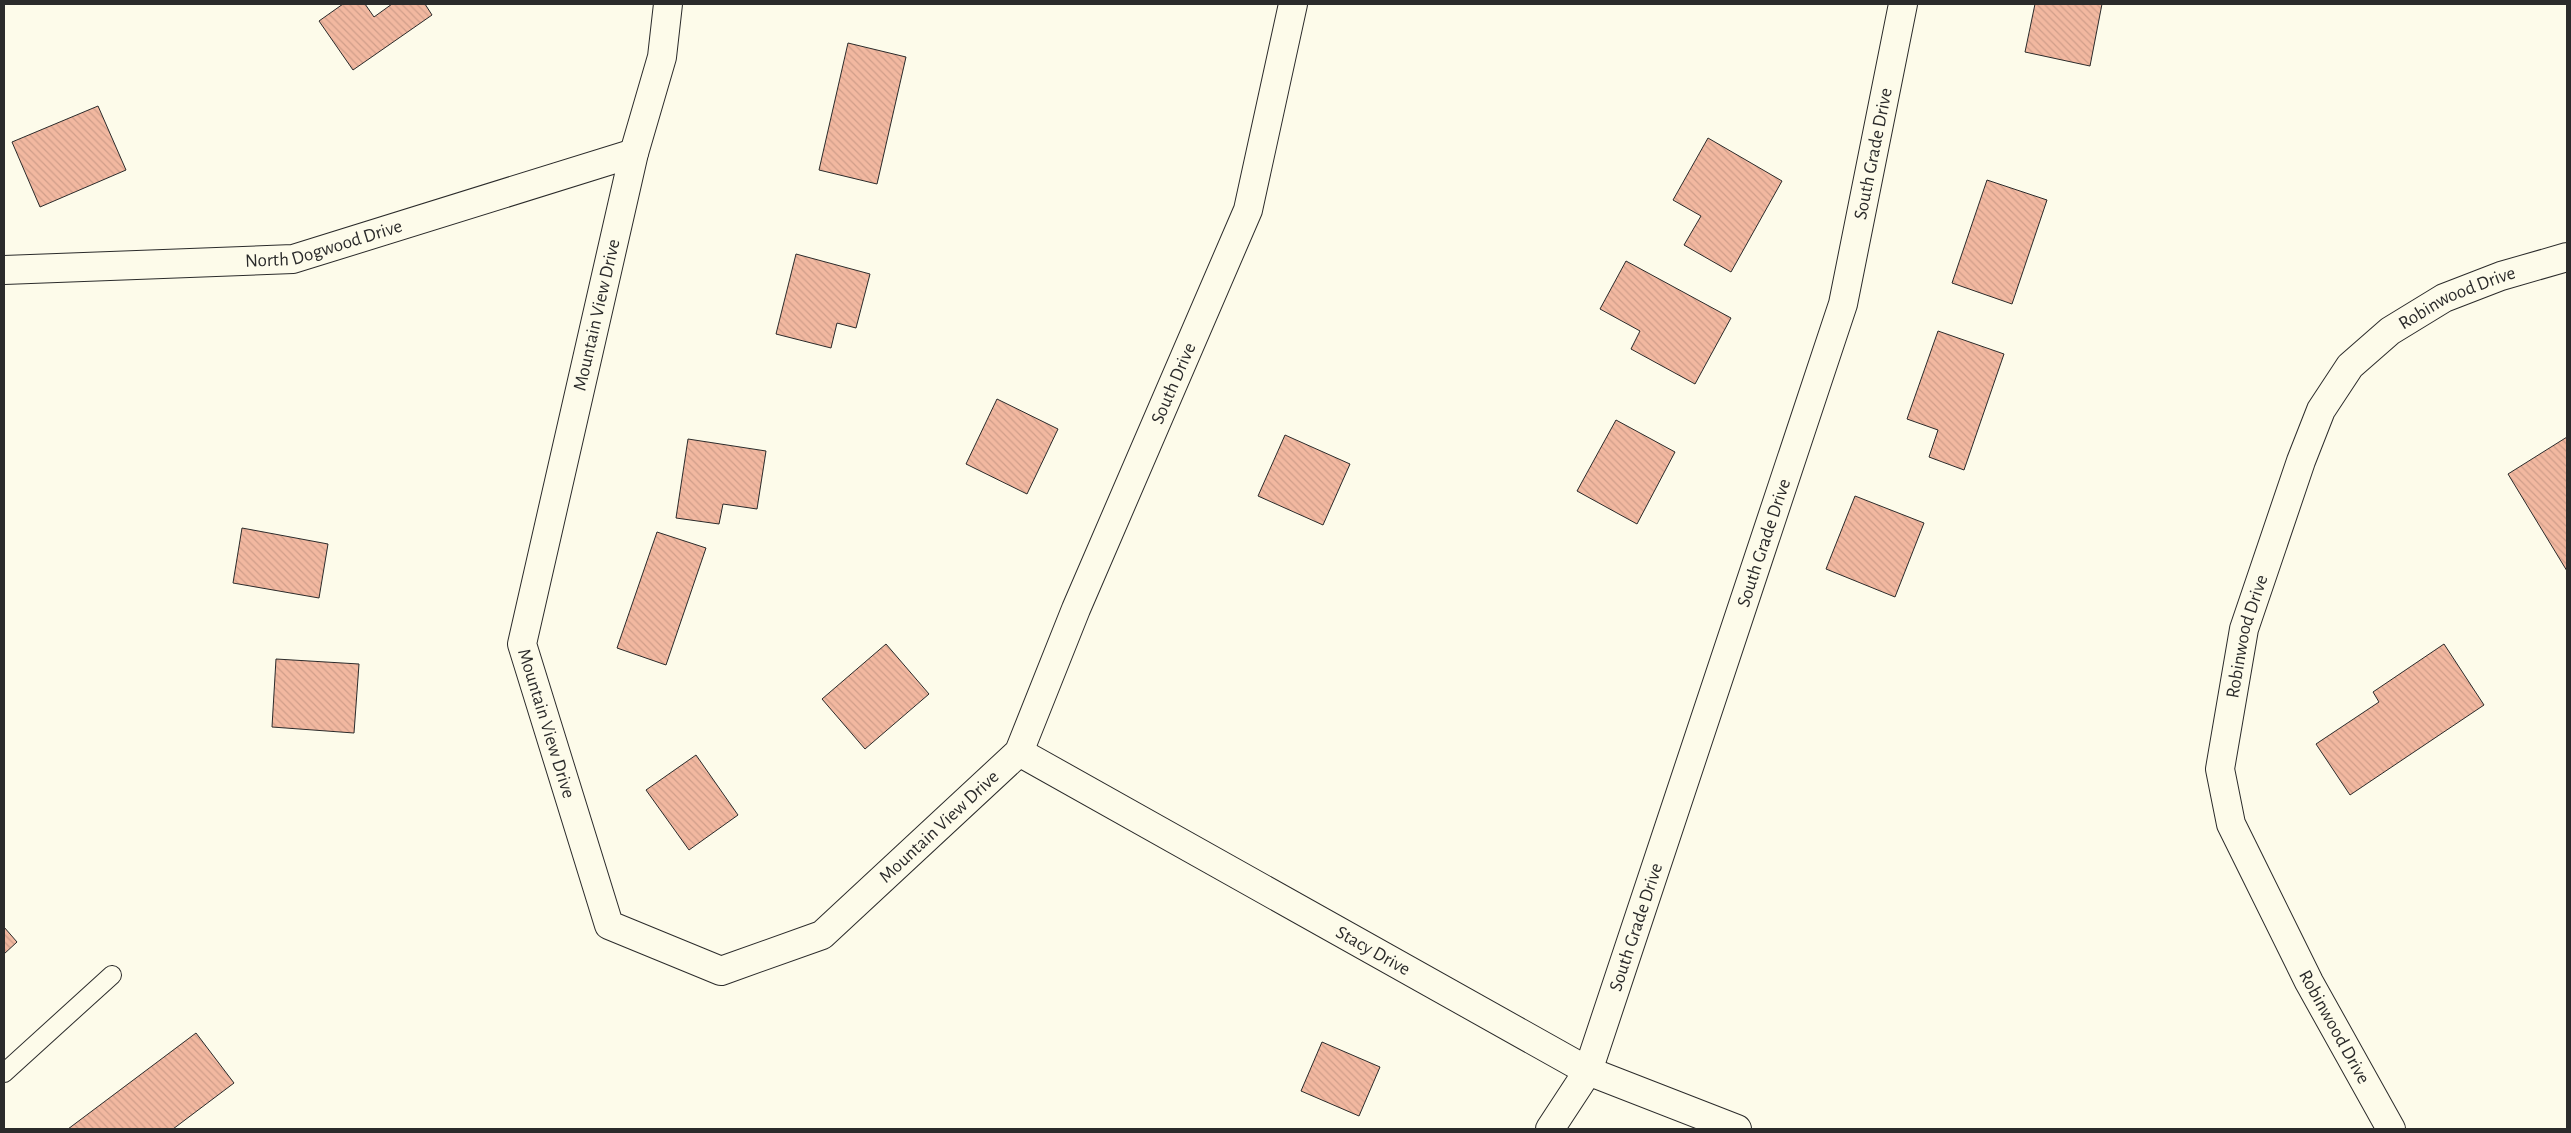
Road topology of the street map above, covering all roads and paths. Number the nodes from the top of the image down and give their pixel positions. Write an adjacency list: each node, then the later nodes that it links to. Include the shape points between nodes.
1 (668, 4): 4 (street, Mountain View Drive, via 662,57)
2 (1293, 4): 7 (street, South Drive, via 1248,210 1076,609)
3 (1903, 4): 9 (street, South Grade Drive, via 1843,304)
4 (634, 153): 6 (street, North Dogwood Drive, via 293,259); 7 (street, Mountain View Drive, via 522,644 609,926 721,971 822,936)
5 (2567, 258): 13 (street, Robinwood Drive, via 2501,276 2444,298 2390,331 2350,366 2321,410 2244,629 2220,769 2231,824 2309,982)
6 (4, 270)
7 (1019, 752): 9 (street, Stacy Drive)
8 (112, 975): 10 (lane)
9 (1588, 1071): 11 (street, South Grade Drive); 12 (street, Stacy Drive)
10 (4, 1073)
11 (1550, 1129)
12 (1737, 1129)
13 (2391, 1129)

